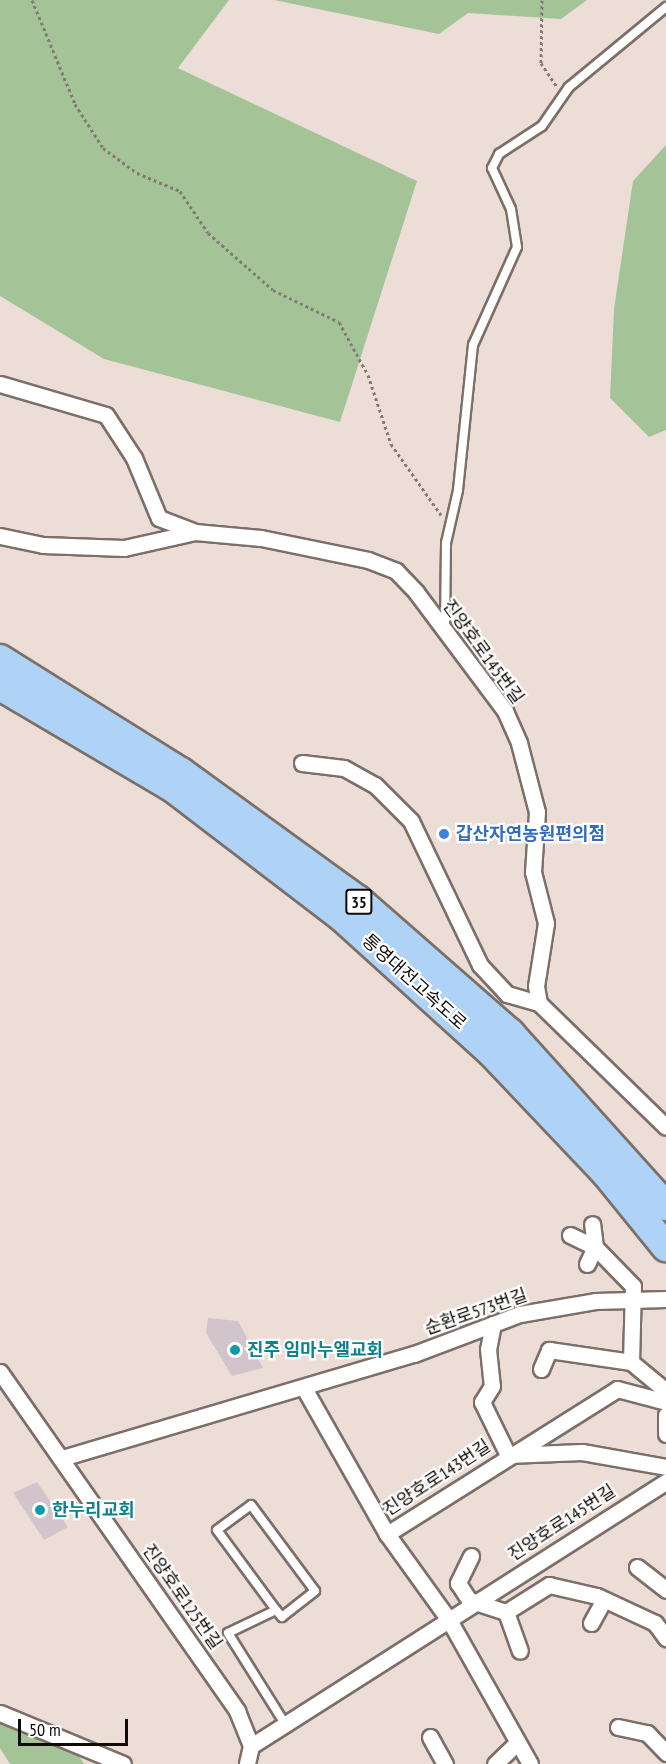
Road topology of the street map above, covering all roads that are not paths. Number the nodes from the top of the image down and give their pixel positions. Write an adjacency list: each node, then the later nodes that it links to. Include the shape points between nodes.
1 (666, 6): 5 (lane, via 569,87 542,126 499,154 492,168 511,209 517,247 473,345 458,490 449,526)
2 (0, 384): 3 (street, via 106,415 134,458 159,518)
3 (195, 532): 4 (street, via 124,548 43,544); 5 (street, 진양호로145번길, via 261,538 368,560 396,571)
4 (0, 536)
5 (444, 637): 9 (street, 진양호로145번길, via 505,711 537,812 533,872 546,924 536,986)
6 (0, 659): 12 (highway, 통영대전고속도로 / 35, via 181,772 358,900 510,1032)
7 (0, 686): 12 (highway, 통영대전고속도로 / 35, via 173,788 343,918 491,1052)
8 (302, 763): 9 (street, via 344,768 375,785 411,821 480,965 507,994)
9 (539, 1003): 10 (street)
10 (666, 1127)
11 (592, 1224): 14 (street)
12 (661, 1227)
13 (570, 1235): 14 (street)
14 (595, 1247): 15 (street); 17 (street, via 633,1286)
15 (587, 1264)
16 (665, 1301): 17 (street, 순환로573번길)
17 (633, 1302): 18 (street, 순환로573번길, via 595,1301); 19 (street)
18 (493, 1324): 22 (street, 순환로573번길); 27 (street, 진양호로143번길, via 488,1349 492,1386 482,1402)
19 (631, 1362): 20 (street, via 549,1350); 23 (street)
20 (541, 1369)
21 (0, 1372): 28 (street, 진양호로125번길)
22 (304, 1388): 28 (street, 순환로573번길); 31 (street, 진양호로143번길)
23 (666, 1391)
24 (666, 1402): 27 (street, via 617,1389)
25 (666, 1415): 26 (street)
26 (666, 1434)
27 (508, 1455): 29 (street, 진양호로145번길, via 582,1452); 31 (street, 진양호로143번길)
28 (62, 1458): 48 (street, 진양호로125번길, via 237,1711)
29 (666, 1467)
30 (666, 1482): 35 (street, 진양호로145번길)
31 (387, 1534): 39 (street, 진양호로143번길)
32 (471, 1556): 35 (street, via 458,1583 469,1600)
33 (637, 1567): 34 (street)
34 (666, 1590)
35 (480, 1600): 38 (street); 39 (street, 진양호로145번길)
36 (603, 1601): 38 (street, via 549,1586); 40 (street); 41 (street, via 655,1623)
37 (276, 1610): 37 (lane, via 282,1617 315,1591 251,1505 217,1530); 44 (lane, via 228,1633)
38 (506, 1612): 42 (street)
39 (448, 1620): 44 (street); 47 (street, 진양호로143번길)
40 (591, 1623)
41 (666, 1638)
42 (520, 1651)
43 (0, 1713): 50 (street)
44 (286, 1726): 48 (street)
45 (618, 1727): 49 (street, via 647,1733)
46 (430, 1737): 52 (street)
47 (517, 1743): 53 (street); 54 (street, 진양호로143번길)
48 (251, 1746): 51 (street)
49 (666, 1754)
50 (123, 1764)
51 (247, 1764)
52 (445, 1764)
53 (495, 1764)
54 (530, 1764)

